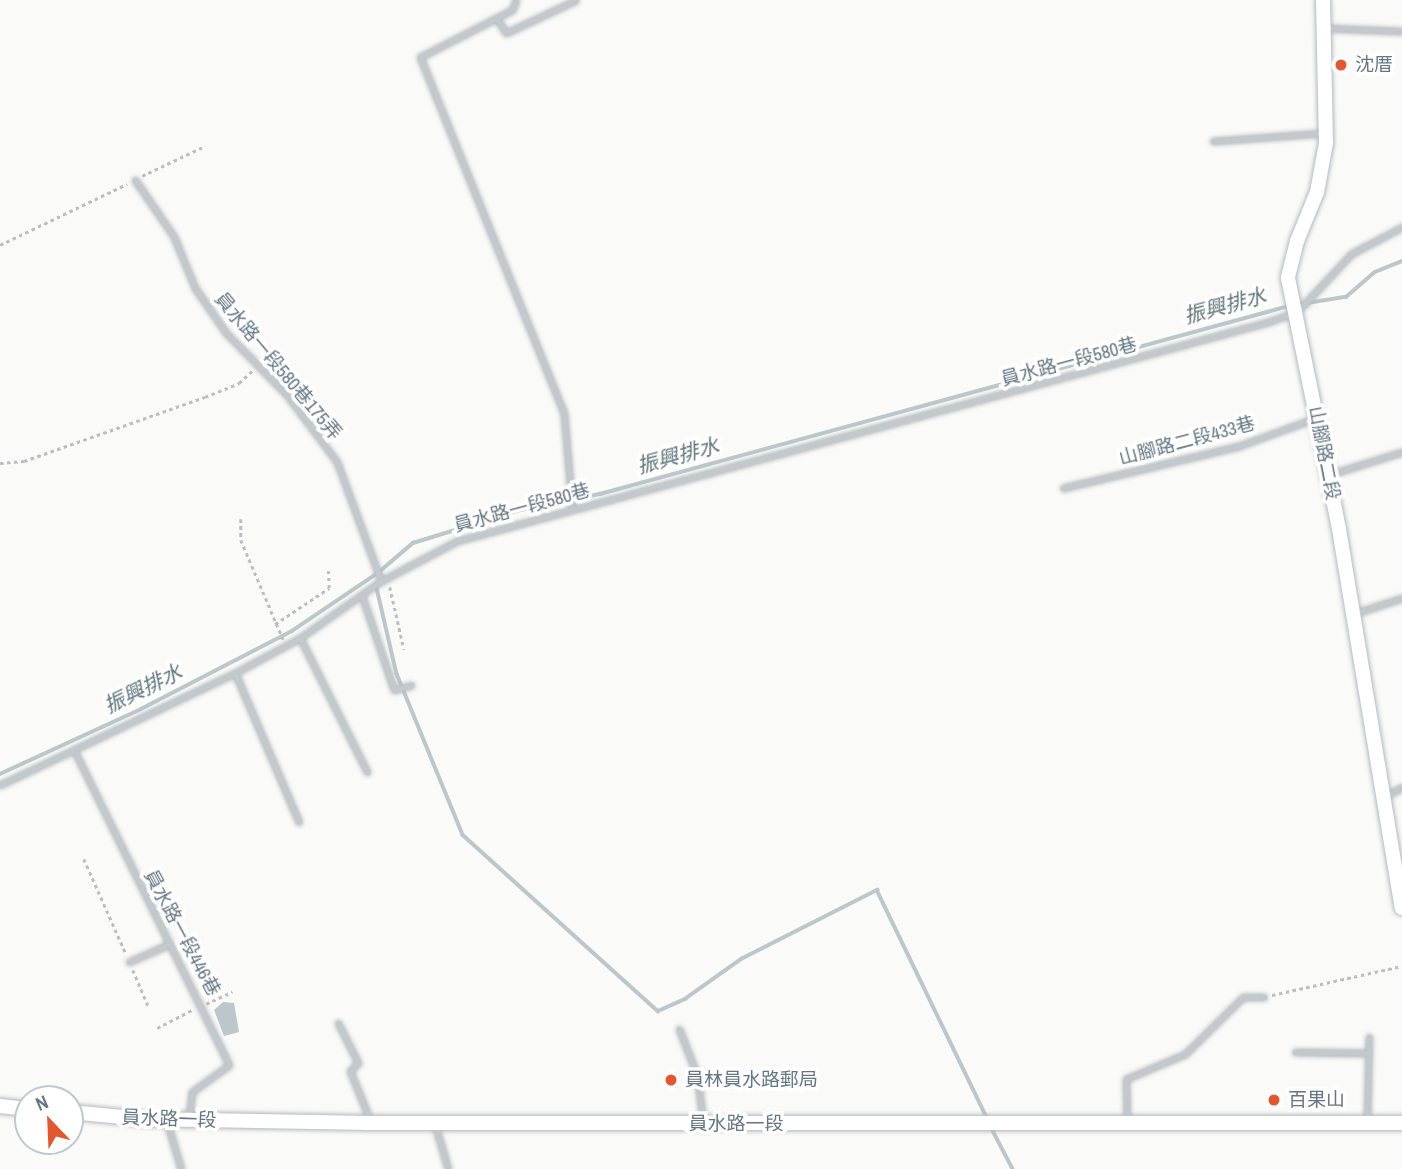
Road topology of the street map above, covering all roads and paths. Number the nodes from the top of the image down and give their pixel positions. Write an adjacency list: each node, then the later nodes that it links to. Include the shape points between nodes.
1 (516, 0): 4 (lane, via 512,10)
2 (576, 0): 4 (lane, via 506,33)
3 (1323, 0): 5 (street, 山腳路二段)
4 (496, 18): 20 (lane, via 420,57 564,414)
5 (1326, 28): 6 (lane); 7 (street, 山腳路二段)
6 (1402, 31)
7 (1326, 133): 8 (lane); 13 (street, 山腳路二段, via 1317,192 1288,278)
8 (1213, 141)
9 (205, 146): 10 (path)
10 (135, 180): 12 (path); 14 (lane, 員水路一段580巷175弄, via 174,237 195,288 226,333)
11 (1402, 227): 13 (lane, via 1351,254)
12 (0, 245)
13 (1297, 312): 15 (street, 山腳路二段); 20 (lane, 員水路一段580巷, via 1118,366 619,500)
14 (258, 366): 17 (path, via 239,383 205,397 24,461); 23 (lane, 員水路一段580巷175弄, via 337,462)
15 (1316, 418): 18 (street, 山腳路二段); 19 (lane, 山腳路二段433巷, via 1239,446)
16 (1402, 452): 18 (lane)
17 (0, 463)
18 (1328, 475): 26 (street, 山腳路二段)
19 (1063, 488)
20 (572, 507): 23 (lane, 員水路一段580巷, via 457,541)
21 (241, 519): 27 (path, via 241,540)
22 (328, 571): 27 (path, via 329,588)
23 (384, 579): 24 (lane, 員水路一段580巷); 30 (path)
24 (362, 596): 28 (lane, 員水路一段580巷); 32 (lane, via 394,690)
25 (1402, 598): 26 (lane)
26 (1353, 614): 37 (street, 山腳路二段)
27 (275, 624): 29 (path)
28 (300, 638): 29 (lane, 員水路一段580巷); 34 (lane)
29 (286, 645): 31 (lane, 員水路一段580巷)
30 (404, 649)
31 (235, 673): 33 (lane, 員水路一段580巷); 38 (lane)
32 (411, 685)
33 (74, 750): 35 (lane, 員水路一段580巷); 41 (lane, 員水路一段446巷)
34 (367, 772)
35 (0, 785)
36 (1402, 787): 37 (lane)
37 (1383, 798): 40 (street, 山腳路二段)
38 (299, 822)
39 (84, 859): 42 (path)
40 (1402, 908)
41 (167, 945): 42 (lane); 46 (lane, 員水路一段446巷)
42 (129, 962): 47 (path)
43 (1402, 966): 45 (path)
44 (232, 992): 46 (path)
45 (1264, 997): 62 (lane, via 1242,997 1185,1054 1126,1079)
46 (202, 1005): 49 (path); 56 (lane, 員水路一段446巷, via 229,1065 192,1092)
47 (148, 1006)
48 (338, 1023): 58 (lane, via 358,1063 350,1071)
49 (157, 1028)
50 (679, 1029): 61 (lane, via 697,1075)
51 (1369, 1037): 53 (lane)
52 (1294, 1052): 53 (lane)
53 (1368, 1053): 59 (lane)
54 (84, 1113): 55 (street, 員水路一段)
55 (166, 1119): 56 (street, 員水路一段); 63 (lane)
56 (188, 1121): 58 (street, 員水路一段)
57 (435, 1122): 58 (street, 員水路一段); 61 (street, 員水路一段); 64 (lane)
58 (371, 1123)
59 (1367, 1123): 60 (street, 員水路一段); 62 (street, 員水路一段)
60 (1402, 1123)
61 (703, 1124): 62 (street, 員水路一段)
62 (1126, 1124)
63 (181, 1169)
64 (448, 1169)

